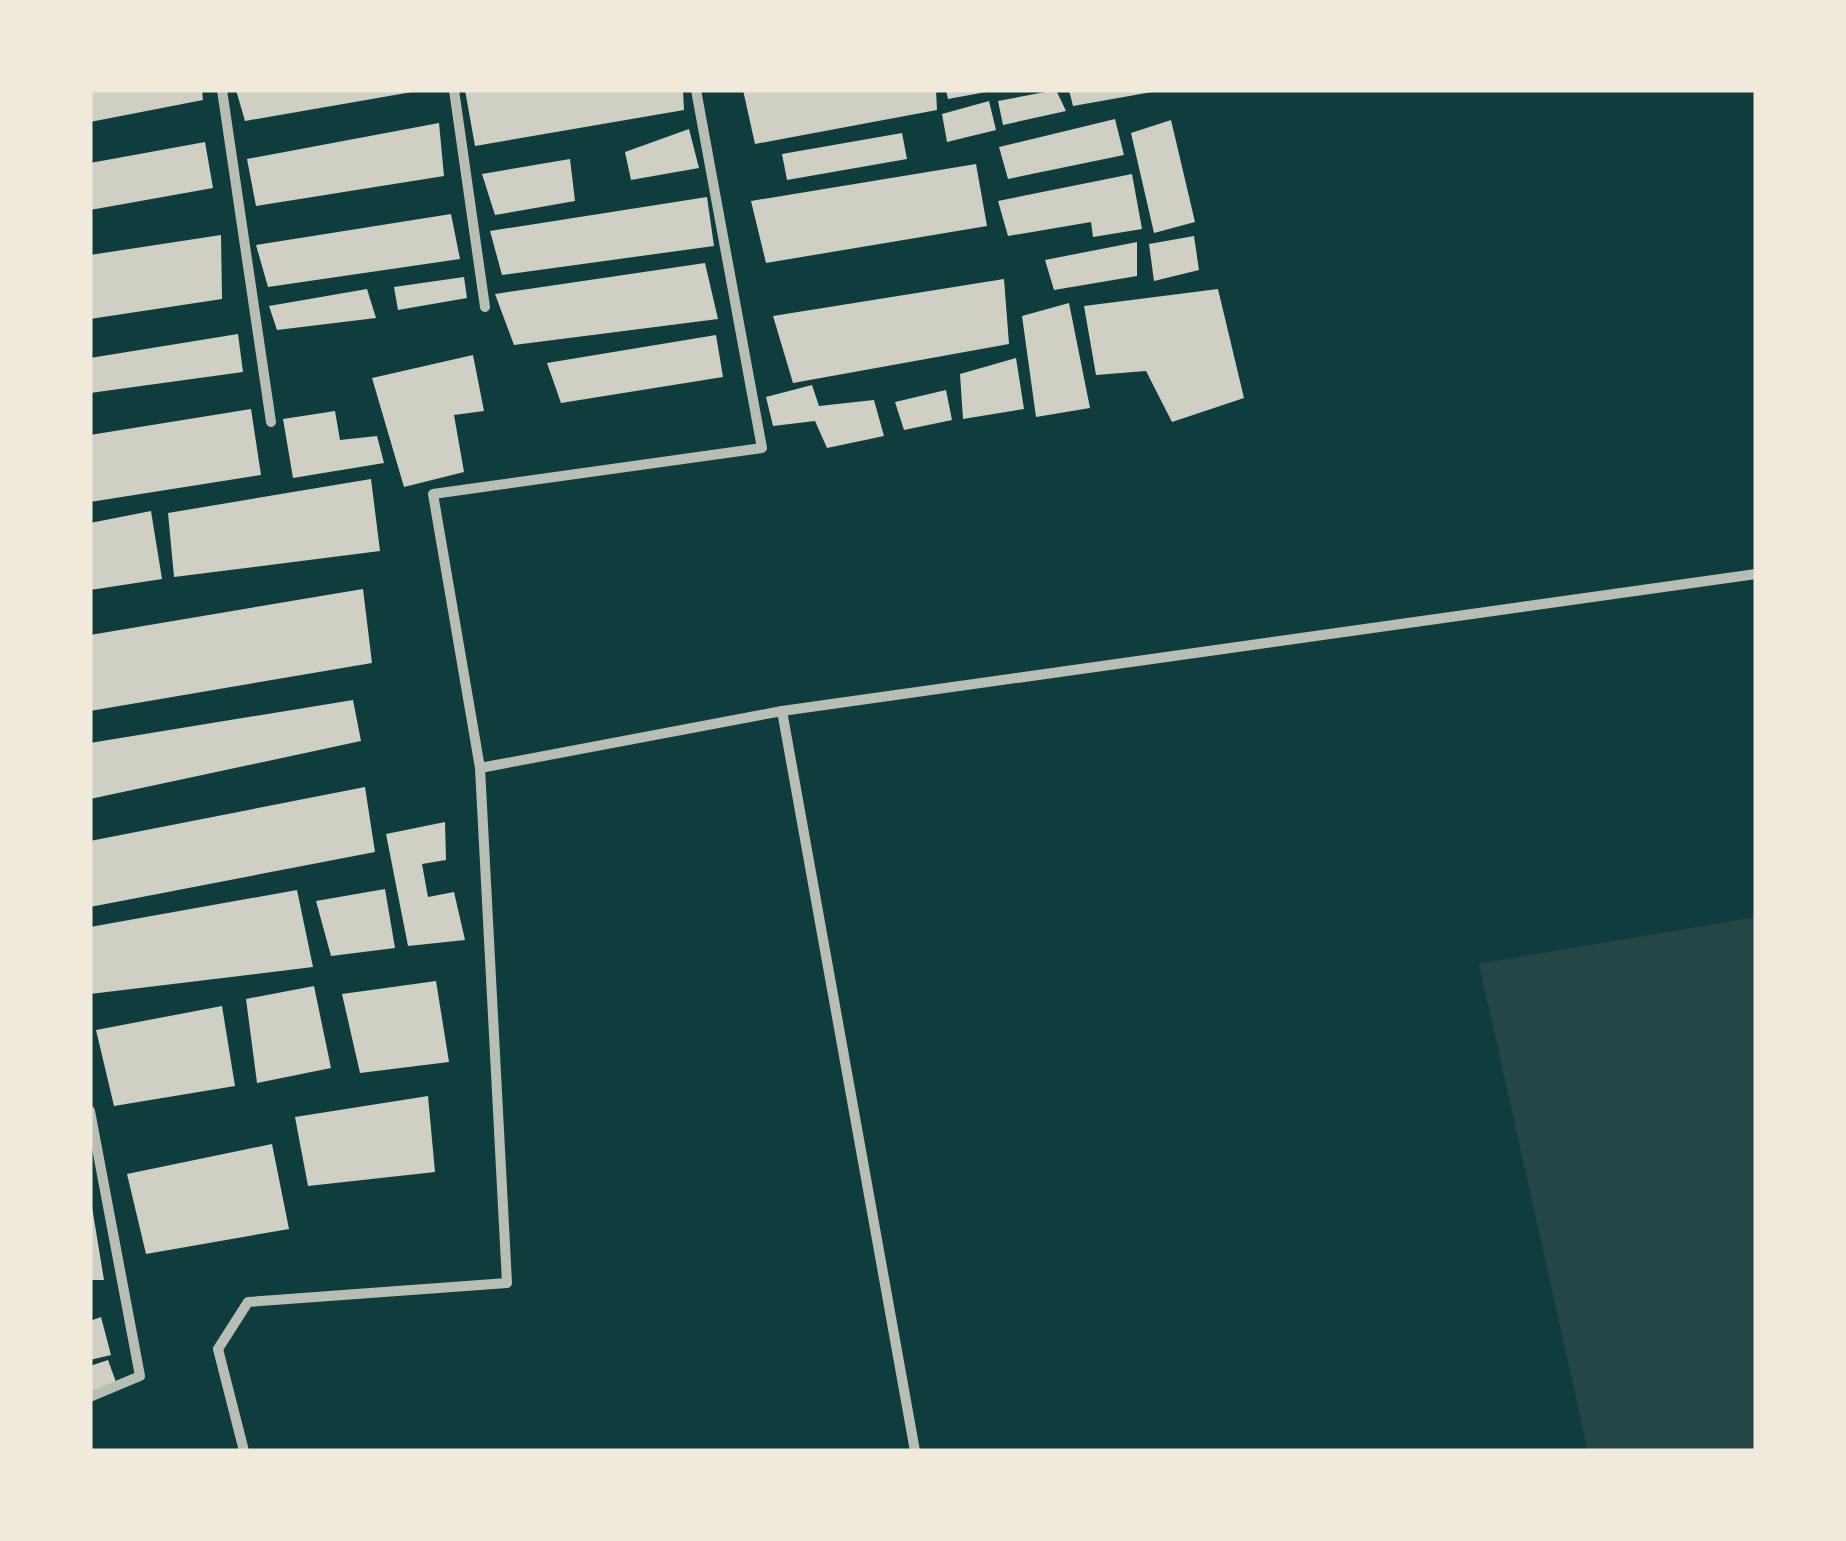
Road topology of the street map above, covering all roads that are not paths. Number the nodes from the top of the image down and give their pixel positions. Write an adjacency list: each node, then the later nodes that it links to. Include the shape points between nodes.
1 (222, 90): 5 (street)
2 (454, 90): 4 (street)
3 (696, 90): 8 (street, via 762,448 433,494)
4 (484, 307)
5 (272, 422)
6 (1756, 574): 7 (street)
7 (782, 711): 8 (street); 12 (street)
8 (480, 768): 11 (street, via 507,1283 248,1302 218,1349)
9 (90, 1111): 10 (street, via 140,1376)
10 (90, 1397)
11 (244, 1451)
12 (914, 1451)

